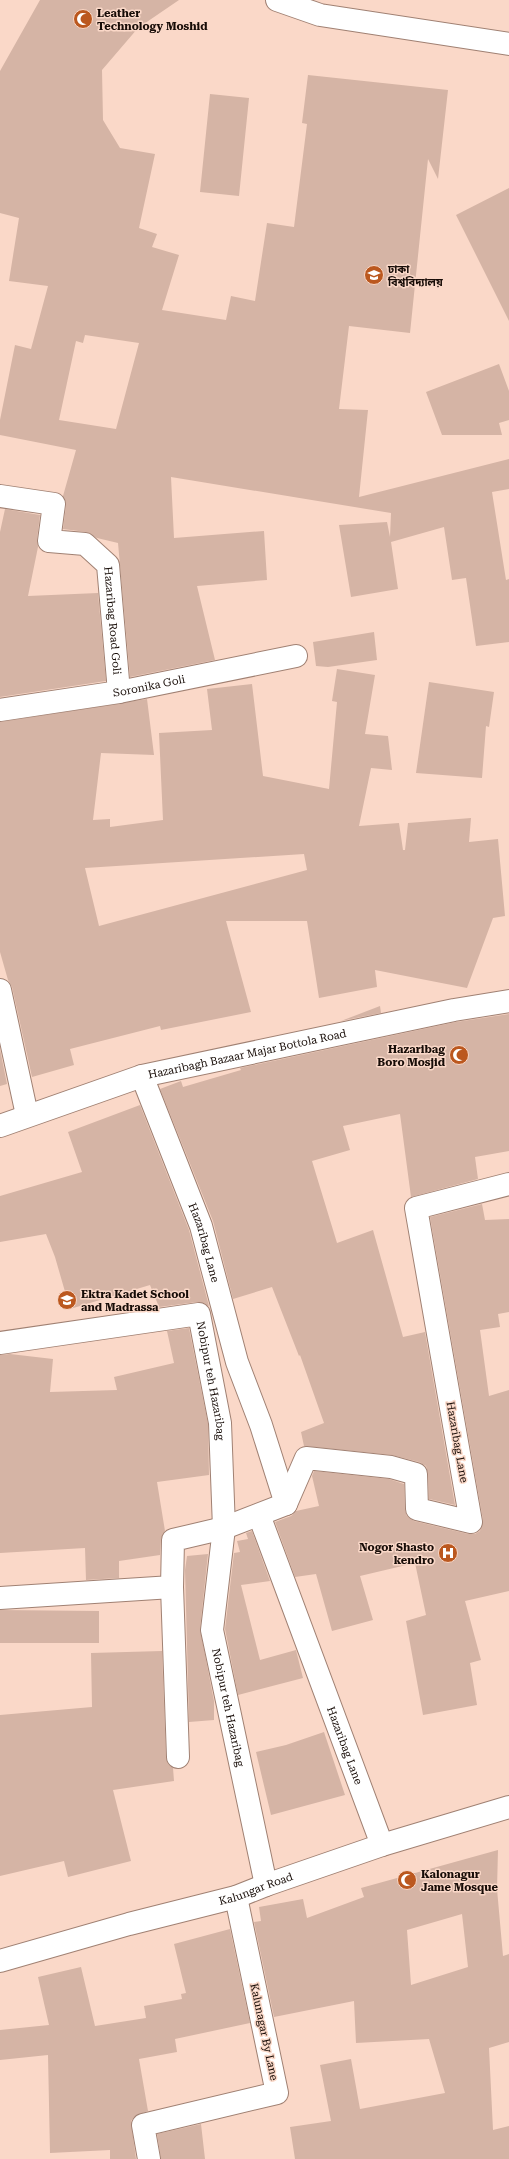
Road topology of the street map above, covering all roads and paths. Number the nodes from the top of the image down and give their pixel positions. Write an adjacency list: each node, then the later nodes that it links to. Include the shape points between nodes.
1 (277, 0): 2 (street, via 320,15)
2 (509, 44)
3 (0, 496): 5 (street, Hazaribag Road Goli, via 54,504 49,541 85,544 108,565)
4 (296, 656): 5 (street, Soronika Goli)
5 (119, 692): 6 (street, Soronika Goli)
6 (0, 710)
7 (0, 990): 10 (street)
8 (504, 1002): 9 (street, Hazaribagh Bazaar Majar Bottola Road, via 454,1010)
9 (142, 1076): 10 (street, Hazaribagh Bazaar Majar Bottola Road); 14 (street, Hazaribag Lane, via 201,1226 237,1362 261,1425)
10 (27, 1115): 11 (street, Hazaribagh Bazaar Majar Bottola Road)
11 (0, 1126)
12 (509, 1184): 14 (street, Hazaribag Lane, via 416,1208 471,1522 417,1509 416,1474 391,1468 306,1458)
13 (0, 1343): 16 (street, Nobipur teh Hazaribag, via 199,1314 220,1423)
14 (286, 1504): 15 (street)
15 (259, 1515): 16 (street); 21 (street, Hazaribag Lane)
16 (224, 1528): 17 (street, via 174,1540); 22 (street, Nobipur teh Hazaribag, via 212,1630)
17 (172, 1587): 18 (street); 19 (street)
18 (0, 1598)
19 (178, 1757)
20 (509, 1807): 21 (street, Kalungar Road)
21 (382, 1845): 22 (street, Kalungar Road)
22 (266, 1885): 23 (street, Kalungar Road)
23 (236, 1897): 24 (street, Kalungar Road); 25 (street, Kalunagar By Lane, via 277,2093 143,2125)
24 (0, 1961)
25 (149, 2159)

